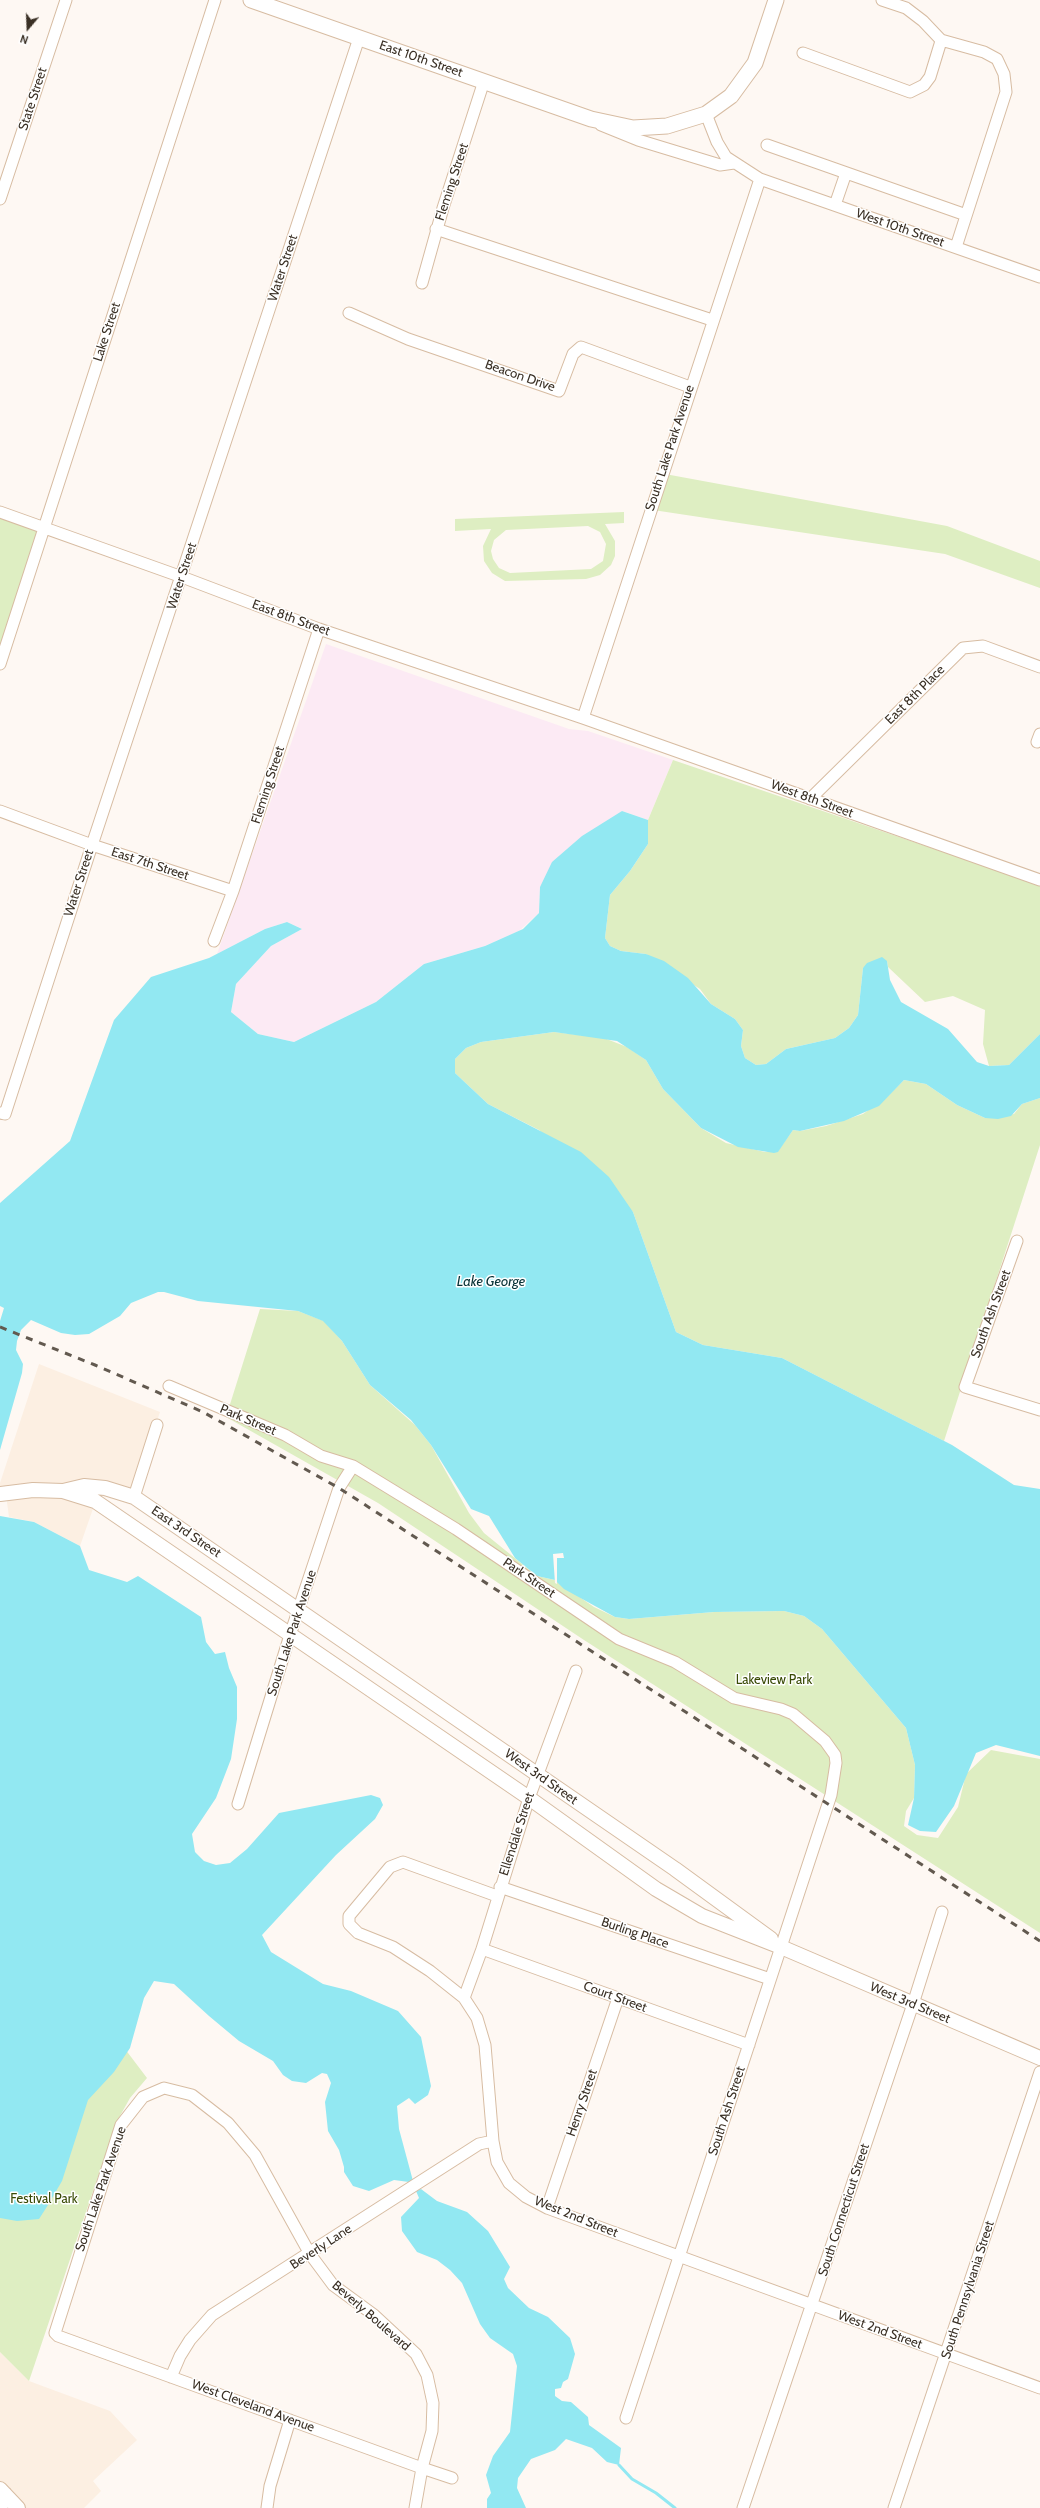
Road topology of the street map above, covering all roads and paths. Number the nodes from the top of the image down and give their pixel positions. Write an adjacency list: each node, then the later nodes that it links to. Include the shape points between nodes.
1 (66, 0): 16 (street, State Street)
2 (215, 0): 27 (street, Lake Street)
3 (251, 0): 6 (main road, East 10th Street)
4 (776, 0): 10 (main road, via 755,63 731,96)
5 (882, 0): 7 (street, via 906,8)
6 (359, 38): 9 (main road, East 10th Street); 28 (street, Water Street)
7 (942, 41): 8 (street, via 924,86 910,92); 18 (street, via 984,52 997,59 1004,74 1006,92)
8 (804, 53)
9 (484, 81): 11 (main road, East 10th Street); 19 (street, Fleming Street)
10 (706, 114): 11 (main road, East 10th Street, via 668,126 633,128); 13 (street, via 716,142)
11 (590, 119): 13 (street, East 10th Street, via 609,130 720,165)
12 (767, 145): 14 (street)
13 (734, 163): 15 (street)
14 (846, 173): 17 (street); 18 (street)
15 (760, 179): 17 (street, West 10th Street); 24 (street, South Lake Park Avenue)
16 (0, 199)
17 (835, 205): 20 (street, West 10th Street)
18 (966, 215): 20 (street)
19 (436, 229): 22 (street, Fleming Street); 24 (street)
20 (956, 247): 21 (street, West 10th Street)
21 (1040, 277)
22 (422, 283)
23 (349, 312): 25 (street, Beacon Drive, via 408,339 560,390 573,354 581,347)
24 (712, 320): 25 (street, South Lake Park Avenue)
25 (690, 386): 32 (street, South Lake Park Avenue)
26 (0, 512): 27 (street, East 8th Street)
27 (44, 528): 28 (street, East 8th Street); 30 (street, Lake Street)
28 (182, 577): 29 (street, East 8th Street); 35 (street, Water Street)
29 (319, 629): 32 (street, East 8th Street); 37 (street, Fleming Street)
30 (0, 664)
31 (1040, 667): 33 (street, East 8th Place, via 983,646 963,648)
32 (583, 718): 33 (street, West 8th Street)
33 (810, 798): 36 (street, West 8th Street)
34 (0, 811): 35 (street, East 7th Street)
35 (92, 845): 37 (street, East 7th Street); 39 (street, Water Street)
36 (1040, 880)
37 (233, 891): 38 (street, Fleming Street)
38 (214, 941)
39 (3, 1113)
40 (1017, 1241): 42 (street, South Ash Street, via 965,1387)
41 (169, 1386): 44 (street, Park Street, via 284,1435 321,1456)
42 (1040, 1410)
43 (157, 1425): 47 (street)
44 (353, 1466): 48 (street, South Lake Park Avenue, via 339,1488); 54 (street, Park Street, via 456,1529 619,1639 675,1662 734,1698 781,1708 793,1714 825,1741 835,1755 835,1779)
45 (63, 1491): 46 (street, East 3rd Street, via 33,1490); 47 (street, East 3rd Street, via 84,1486 104,1488); 49 (street, East 3rd Street, via 95,1501)
46 (0, 1494)
47 (134, 1498): 48 (street, East 3rd Street)
48 (299, 1609): 49 (street, South Lake Park Avenue); 51 (street, West 3rd Street)
49 (290, 1635): 52 (street, West 3rd Street); 53 (street, South Lake Park Avenue)
50 (576, 1671): 51 (street, Ellendale Street)
51 (537, 1774): 52 (street, Ellendale Street); 58 (street, West 3rd Street, via 744,1917)
52 (528, 1798): 56 (street, Ellendale Street); 58 (street, West 3rd Street, via 702,1916)
53 (238, 1804)
54 (828, 1804): 58 (street, South Ash Street)
55 (403, 1862): 56 (street, Burling Place); 61 (street, West 2nd Street, via 390,1867 349,1916 349,1924 358,1933 393,1947 430,1971)
56 (498, 1891): 59 (street, Ellendale Street); 60 (street, Burling Place)
57 (942, 1912): 63 (street, South Connecticut Street)
58 (781, 1947): 60 (street, South Ash Street); 63 (street, West 3rd Street)
59 (482, 1949): 61 (street, Ellendale Street); 62 (street, Court Street)
60 (770, 1979): 64 (street, South Ash Street)
61 (464, 1998): 68 (street, West 2nd Street, via 477,2018 485,2045)
62 (618, 1998): 64 (street, Court Street); 69 (street, Henry Street)
63 (913, 2004): 65 (street, West 3rd Street); 72 (street, South Connecticut Street)
64 (749, 2045): 71 (street, South Ash Street)
65 (1040, 2058)
66 (1040, 2072): 74 (street, South Pennsylvania Street)
67 (228, 2123): 70 (street, Beverly Boulevard, via 255,2154); 73 (street, South Lake Park Avenue, via 192,2095 164,2088 143,2097 122,2125)
68 (493, 2141): 69 (street, West 2nd Street, via 497,2162 508,2183 526,2197); 70 (street, Beverly Lane, via 479,2144)
69 (547, 2208): 71 (street, West 2nd Street)
70 (310, 2254): 75 (street, Beverly Lane, via 212,2315 190,2340); 79 (street, Beverly Boulevard, via 334,2285 374,2315 416,2354 427,2375 433,2403 432,2431)
71 (679, 2257): 72 (street, West 2nd Street); 77 (street, South Ash Street)
72 (813, 2306): 74 (street, West 2nd Street); 86 (street, South Connecticut Street)
73 (54, 2333): 75 (street, West Cleveland Avenue)
74 (946, 2354): 76 (street, West 2nd Street); 87 (street, South Pennsylvania Street)
75 (171, 2377): 78 (street, West Cleveland Avenue)
76 (1040, 2388)
77 (626, 2418)
78 (290, 2420): 79 (street, West Cleveland Avenue); 84 (street, via 270,2486)
79 (422, 2468): 80 (street, West Cleveland Avenue); 85 (street, Beverly Boulevard)
80 (452, 2478)
81 (2, 2491): 82 (street); 83 (street)
82 (0, 2508)
83 (18, 2508)
84 (267, 2508)
85 (415, 2508)
86 (744, 2508)
87 (894, 2508)

